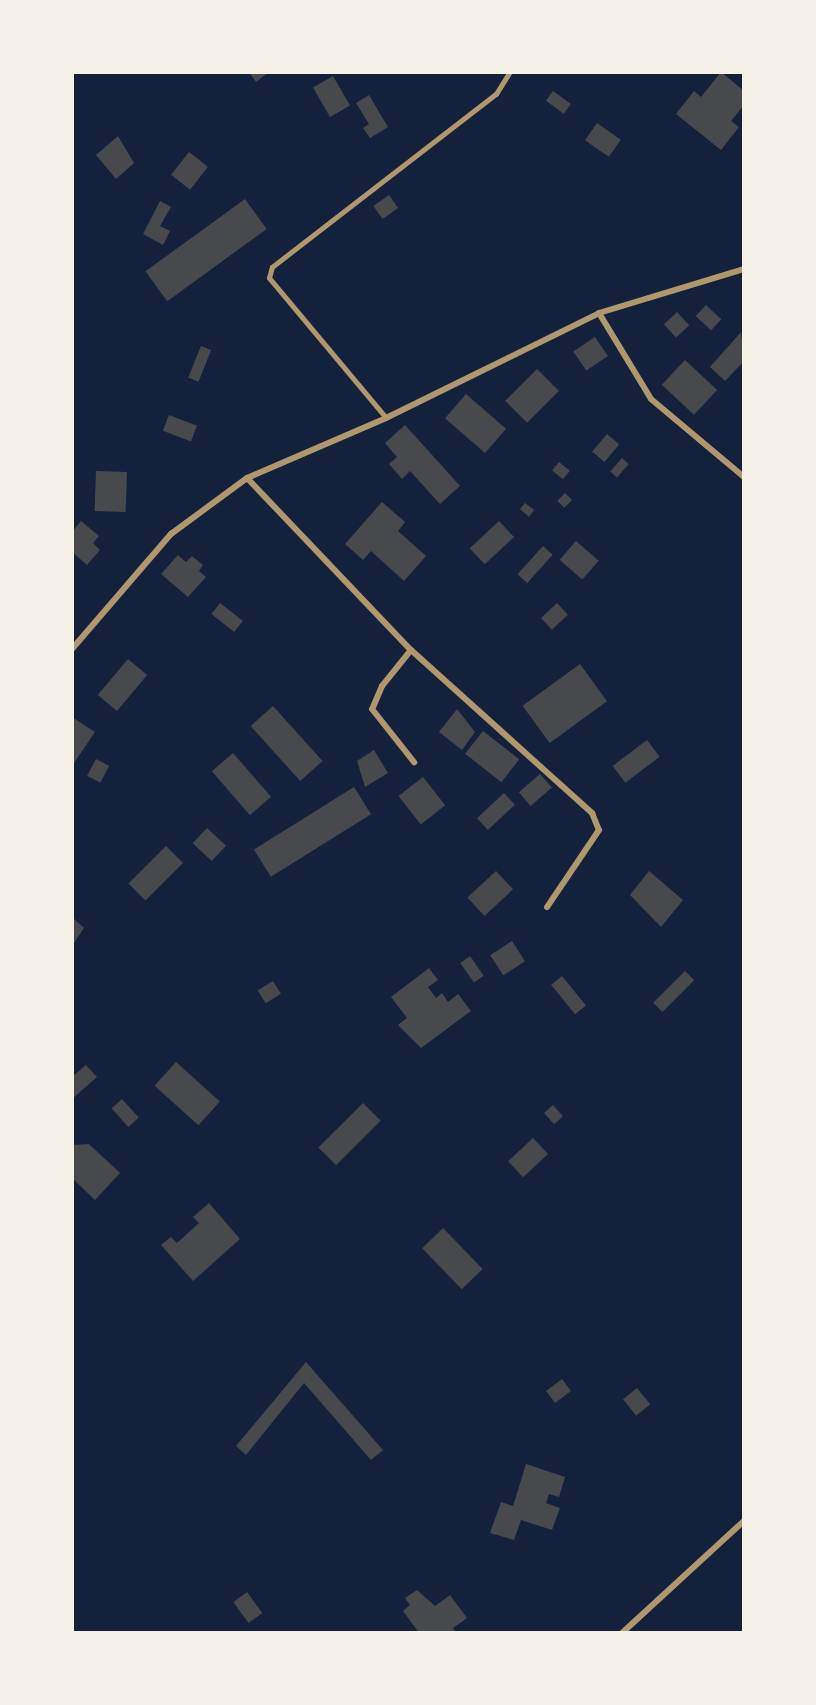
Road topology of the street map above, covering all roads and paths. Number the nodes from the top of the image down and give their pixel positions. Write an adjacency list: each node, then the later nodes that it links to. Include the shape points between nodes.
1 (510, 72): 4 (lane, via 496,94 272,267 269,278)
2 (744, 269): 3 (street)
3 (599, 313): 4 (street); 5 (street, via 651,399)
4 (386, 418): 6 (street)
5 (744, 477)
6 (247, 478): 7 (street, via 171,534); 8 (street)
7 (72, 649)
8 (411, 650): 9 (street, via 382,686 372,709); 10 (street, via 592,813 599,830)
9 (414, 762)
10 (547, 907)
11 (744, 1521): 12 (street)
12 (622, 1633)

